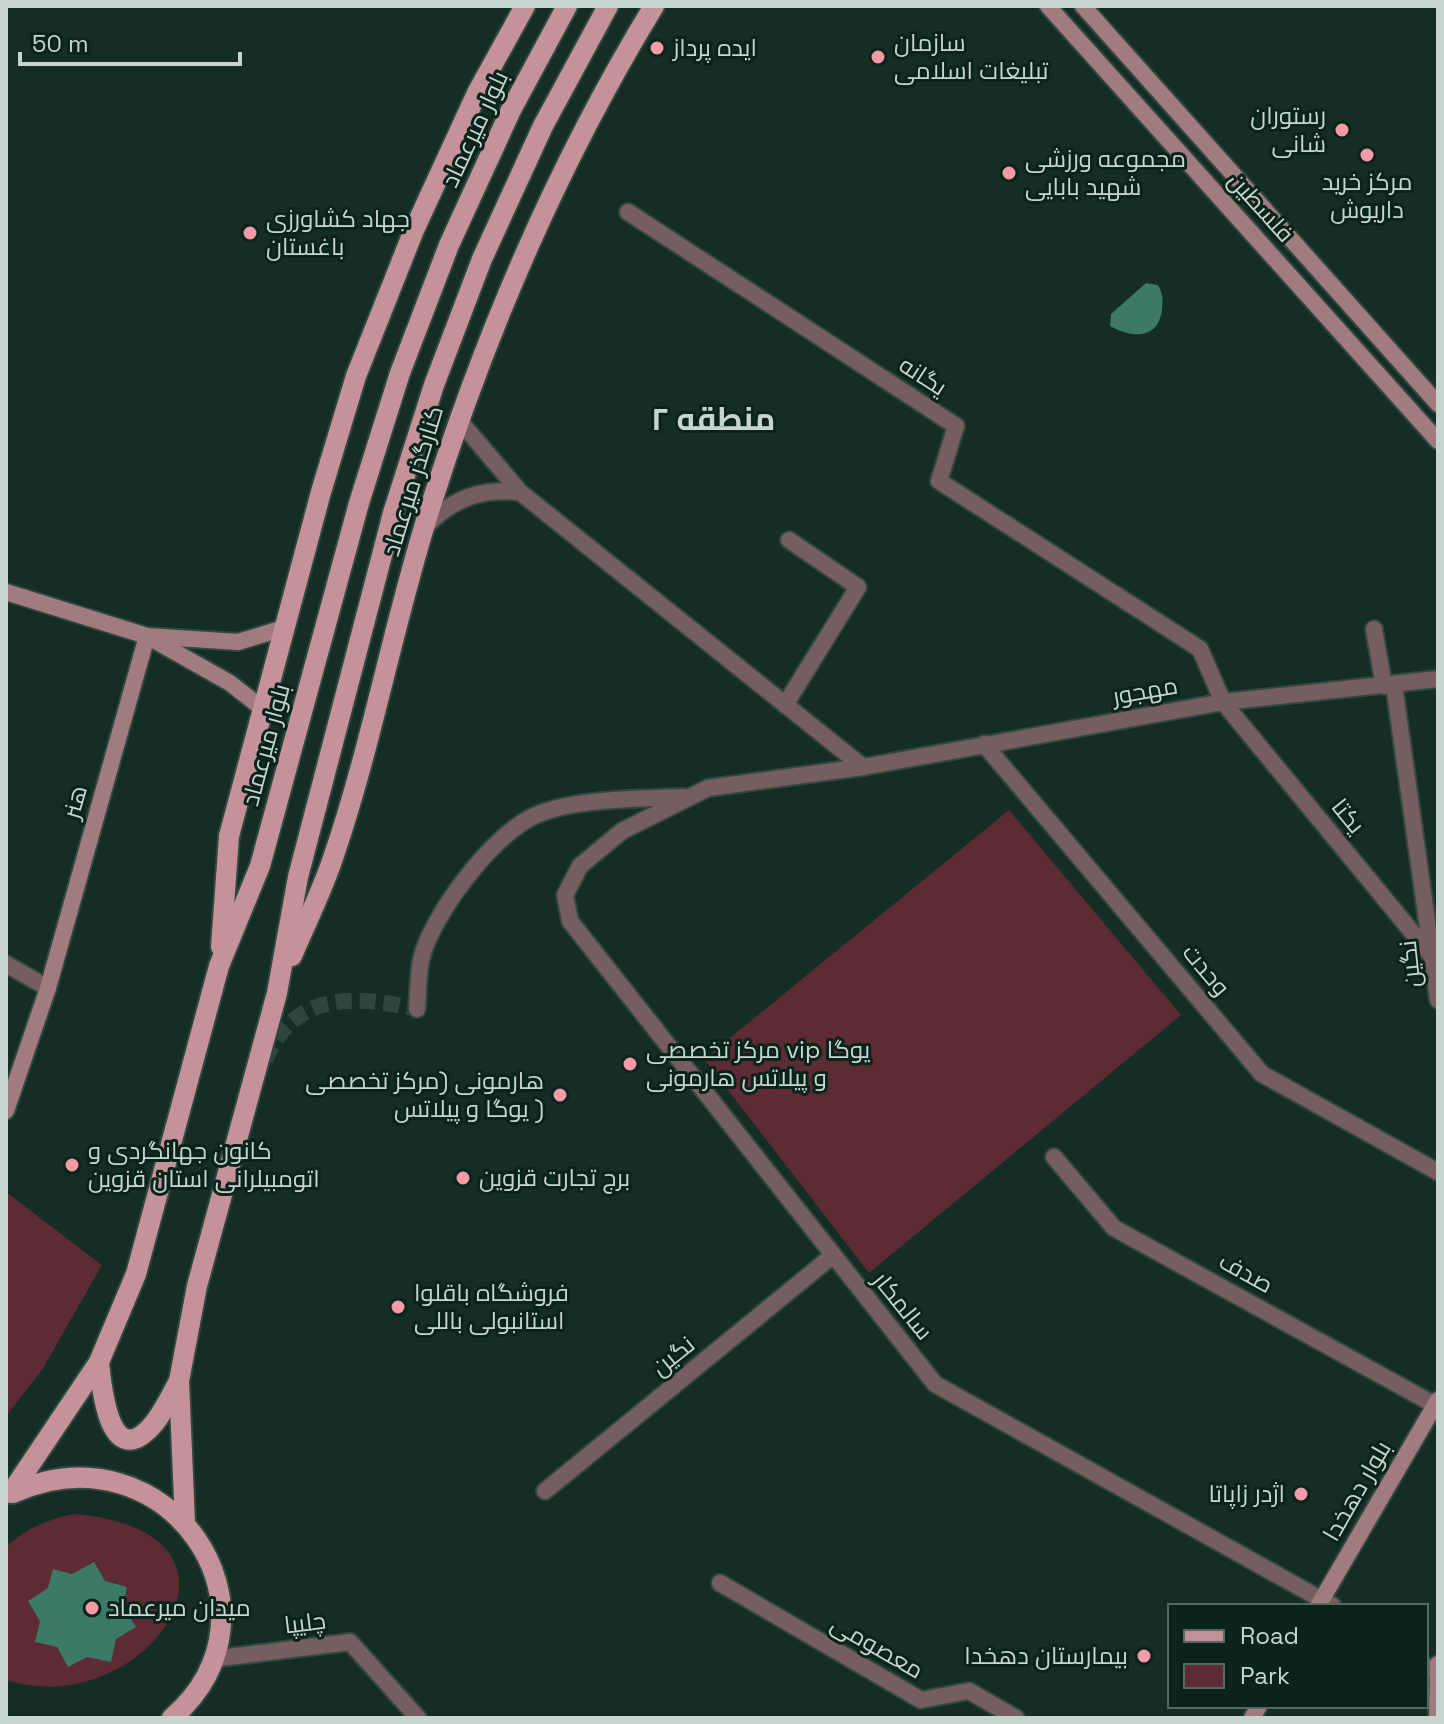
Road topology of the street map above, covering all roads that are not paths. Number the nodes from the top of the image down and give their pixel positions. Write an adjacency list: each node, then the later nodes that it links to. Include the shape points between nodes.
1 (525, 6): 15 (main road, via 478,91 420,216 356,376)
2 (567, 6): 29 (main road, بلوار میرعماد, via 511,110 449,245 400,373 260,866)
3 (608, 6): 31 (main road, via 536,139 434,385 393,513 302,861)
4 (654, 6): 9 (main road, کنارگذر میرعماد, via 516,271)
5 (1048, 6): 10 (main road, فلسطین)
6 (1083, 6): 8 (main road, فلسطین)
7 (628, 212): 20 (street, یگانه, via 956,426 939,481 1200,649)
8 (1438, 404)
9 (458, 419): 11 (street); 12 (main road, کنارگذر میرعماد)
10 (1438, 441)
11 (520, 492): 12 (street, via 499,490 457,501); 21 (street)
12 (424, 528): 31 (main road, کنارگذر میرعماد, via 332,861)
13 (789, 540): 21 (street, via 858,587)
14 (6, 592): 17 (main road)
15 (284, 628): 17 (main road, via 238,642); 22 (main road)
16 (1374, 629): 19 (street, نگین)
17 (147, 636): 22 (main road, via 230,683); 30 (main road, هنر)
18 (1438, 679): 19 (street, مهجور)
19 (1389, 686): 20 (street, مهجور); 27 (street, نگین)
20 (1223, 702): 23 (street, مهجور); 27 (street, یکتا)
21 (785, 705): 24 (street)
22 (263, 709): 29 (main road, via 229,836)
23 (984, 744): 24 (street, مهجور); 36 (street, وحدت, via 1262,1074)
24 (863, 767): 25 (street, مهجور, via 708,788)
25 (691, 796): 26 (street, مهجور, via 622,831 580,866); 33 (street, via 590,803 531,817 467,875 439,917 421,959)
26 (565, 895): 37 (street, سالمکار, via 570,921)
27 (1435, 960): 32 (street, نگین)
28 (6, 964): 30 (street)
29 (219, 966): 38 (main road, بلوار میرعماد, via 136,1274)
30 (48, 988): 34 (main road, هنر)
31 (277, 993): 39 (main road, via 197,1286)
32 (1438, 1000)
33 (417, 1009)
34 (6, 1111)
35 (1054, 1157): 40 (street, صدف, via 1114,1228)
36 (1438, 1172)
37 (831, 1257): 41 (street, نگین); 45 (street, سالمکار, via 935,1384)
38 (99, 1362): 39 (main road, via 104,1407 111,1426 123,1436 136,1438 150,1428); 42 (main road, بلوار میرعماد)
39 (179, 1381): 43 (main road)
40 (1437, 1403): 45 (main road, بلوار دهخدا)
41 (545, 1491)
42 (9, 1495): 43 (main road, via 56,1478 103,1477 148,1493)
43 (185, 1523): 46 (main road, via 199,1542 217,1587 220,1611)
44 (720, 1583): 50 (street, معصومی, via 921,1700 969,1691)
45 (1324, 1604)
46 (212, 1659): 48 (main road); 49 (street, چلیپا, via 350,1642)
47 (1434, 1668): 51 (main road)
48 (179, 1715)
49 (418, 1718)
50 (1016, 1718)
51 (1437, 1718)

